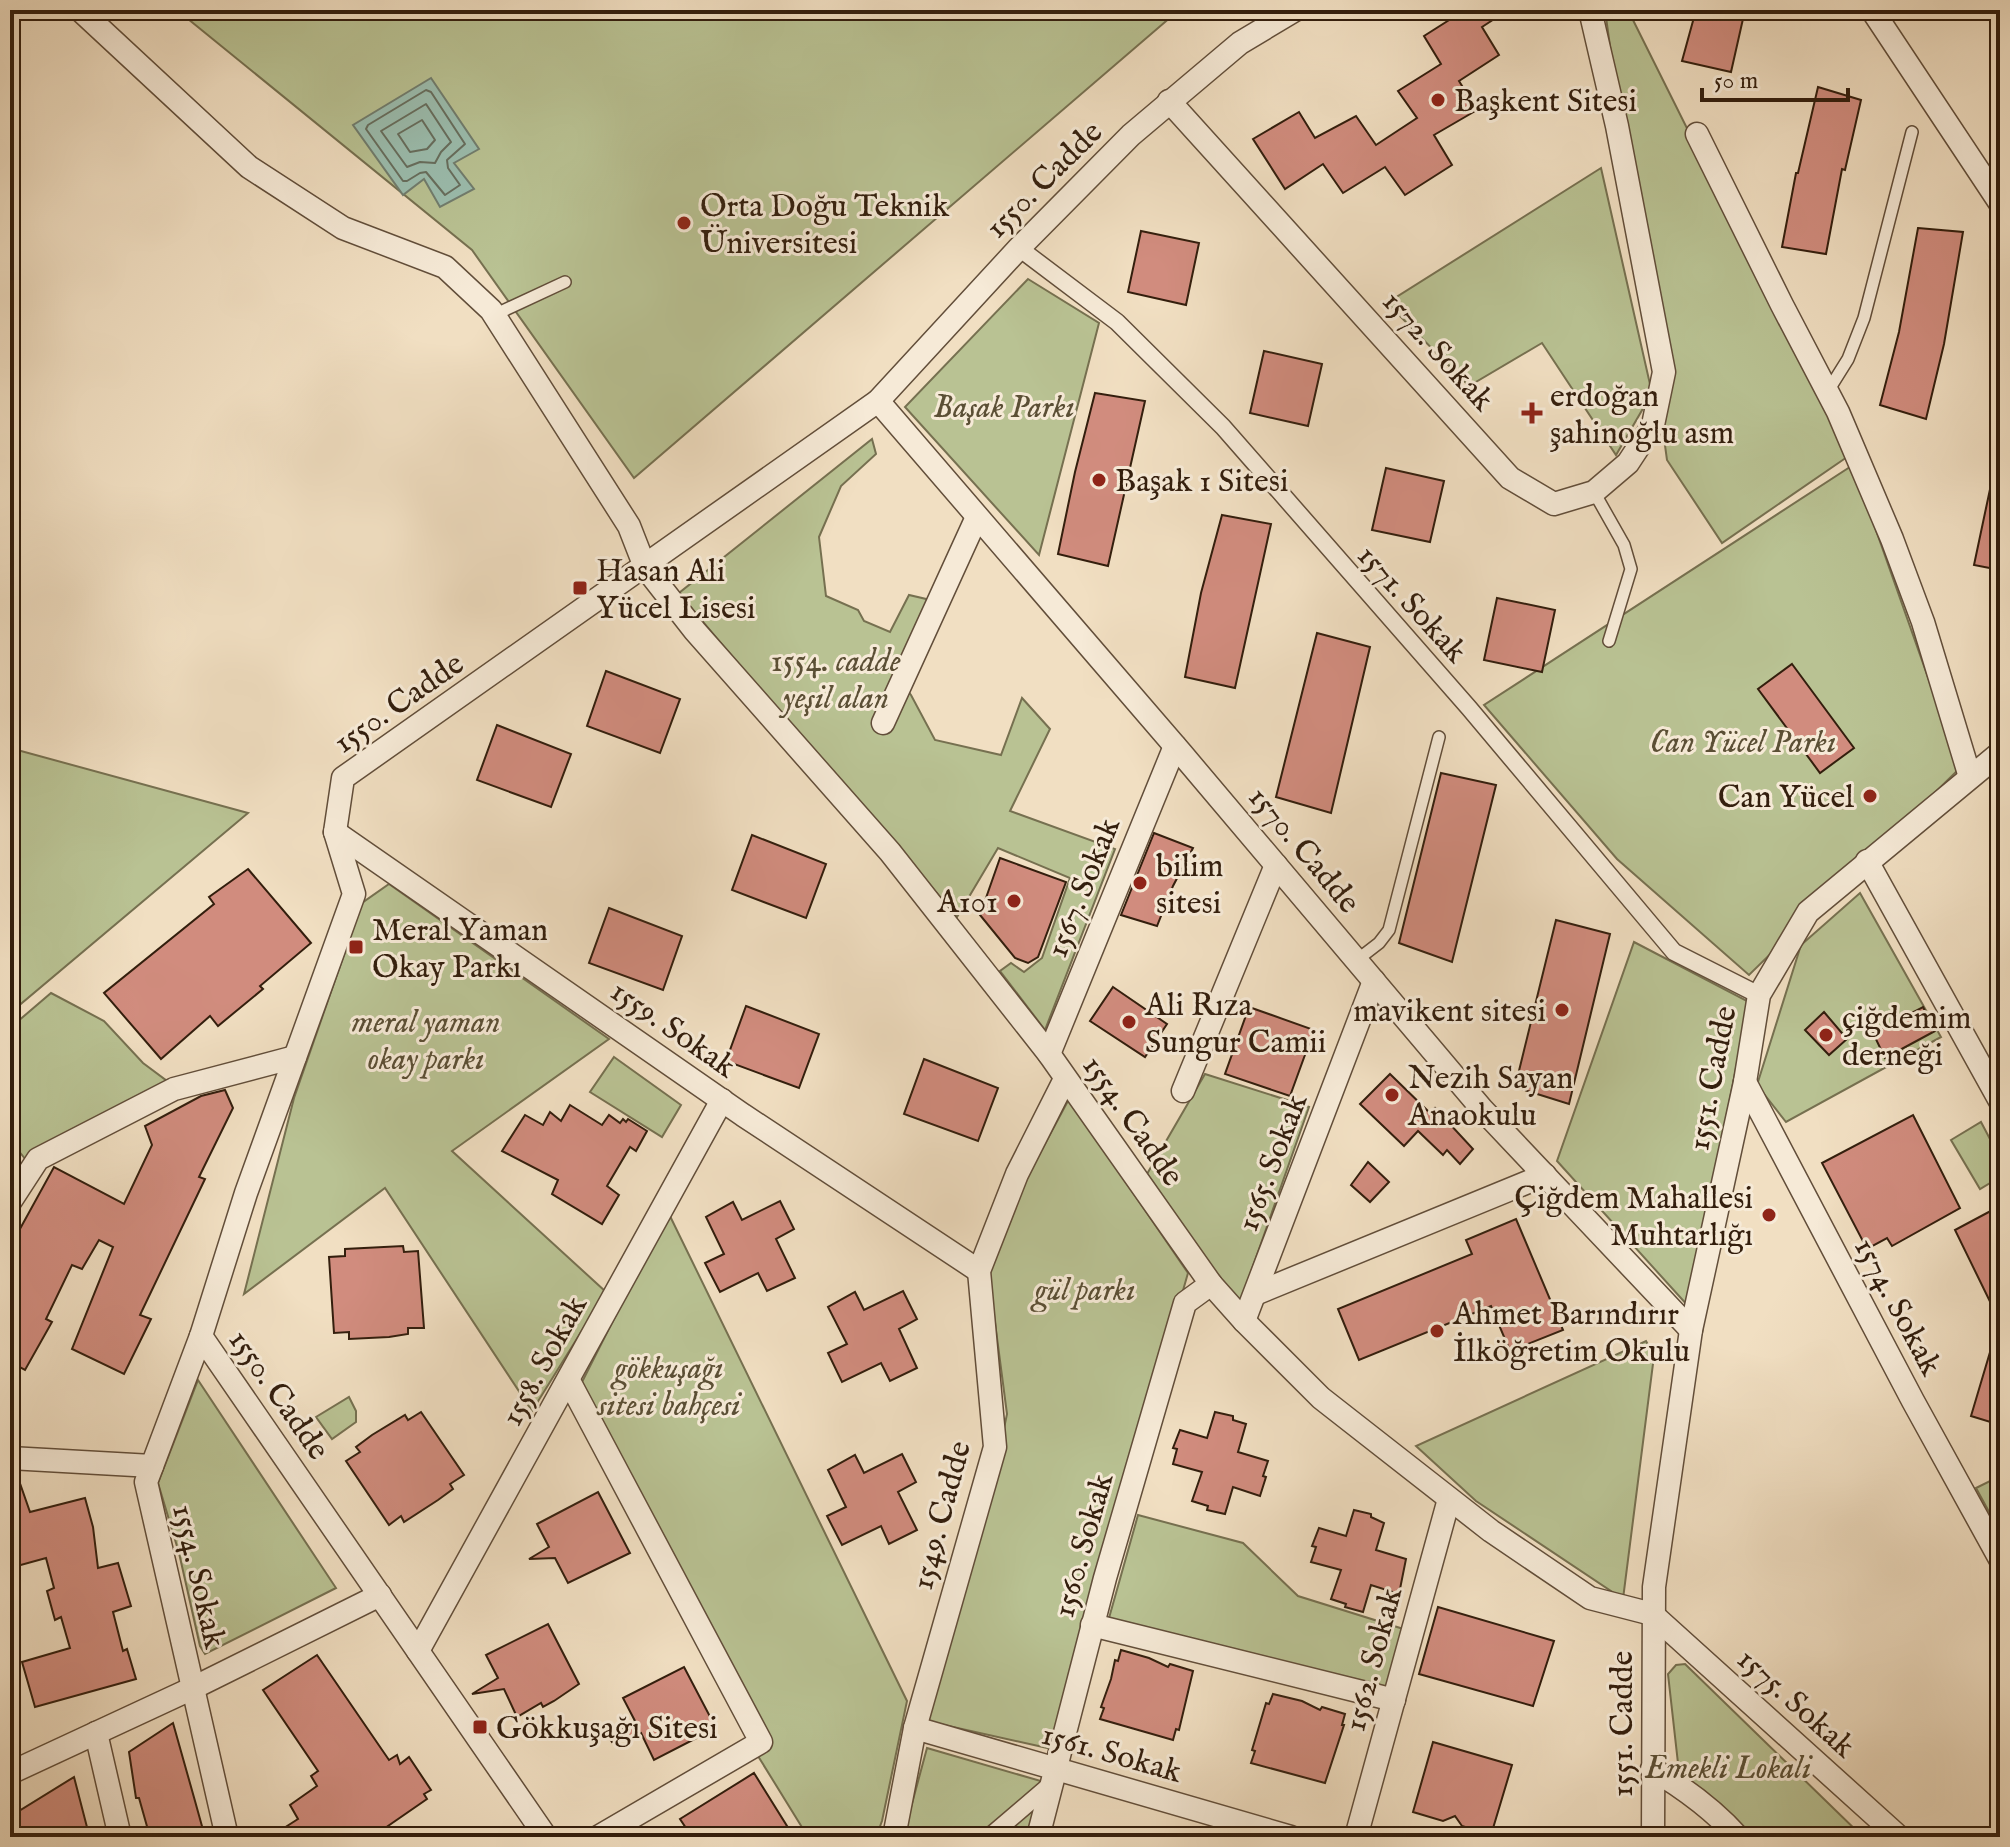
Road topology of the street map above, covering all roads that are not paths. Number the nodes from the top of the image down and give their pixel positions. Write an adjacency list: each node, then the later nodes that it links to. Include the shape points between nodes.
1 (80, 10): 11 (street, 1554. Cadde, via 249,167 343,228 445,267)
2 (1295, 10): 5 (street, 1550. Cadde, via 1240,43)
3 (1590, 10): 14 (street, 1572. Sokak, via 1664,372 1653,425 1628,463)
4 (1872, 10): 8 (street)
5 (1169, 101): 9 (street, 1550. Cadde); 14 (street, 1572. Sokak, via 1510,478 1554,504)
6 (1912, 132): 12 (lane, via 1864,318)
7 (1697, 134): 12 (street)
8 (2000, 203)
9 (1019, 248): 13 (street, 1550. Cadde); 28 (street, 1571. Sokak, via 1117,322 1223,427 1674,952)
10 (565, 282): 11 (lane)
11 (494, 315): 16 (street, 1554. Cadde, via 629,526)
12 (1828, 391): 22 (street, via 1923,622)
13 (878, 401): 15 (street, 1570. Cadde); 16 (street, 1550. Cadde)
14 (1594, 492): 17 (lane, via 1624,545 1631,569)
15 (977, 517): 18 (street); 20 (street, 1570. Cadde)
16 (645, 567): 23 (street, 1550. Cadde, via 343,778); 29 (street, 1554. Cadde, via 890,852)
17 (1609, 641)
18 (883, 723)
19 (1439, 737): 26 (lane, via 1389,930)
20 (1175, 746): 25 (street, 1570. Cadde); 29 (street, 1567. Sokak)
21 (1997, 763): 22 (street, 1551. Cadde)
22 (1970, 777): 24 (street, 1551. Cadde)
23 (335, 832): 30 (street, 1550. Cadde, via 354,894); 34 (street, 1559. Sokak)
24 (1867, 861): 28 (street, 1551. Cadde, via 1808,912); 35 (street)
25 (1276, 865): 26 (street, 1570. Cadde); 33 (street)
26 (1357, 960): 27 (street, 1570. Cadde)
27 (1374, 981): 36 (street, 1570. Cadde); 40 (street, 1565. Sokak)
28 (1759, 995): 32 (street, 1551. Cadde)
29 (1049, 1054): 31 (street, 1554. Cadde)
30 (295, 1057): 37 (street, via 174,1089 38,1159); 43 (street, 1550. Cadde)
31 (1065, 1079): 38 (street, 1549. Cadde, via 1017,1174); 39 (street, 1554. Cadde)
32 (1745, 1082): 42 (street, 1551. Cadde); 48 (street, 1574. Sokak)
33 (1183, 1091)
34 (722, 1100): 38 (street, 1559. Sokak); 44 (street, 1558. Sokak)
35 (2000, 1101)
36 (1545, 1175): 40 (street); 42 (street, 1570. Cadde)
37 (10, 1202)
38 (979, 1271): 55 (street, 1549. Cadde, via 995,1447)
39 (1211, 1284): 41 (street, 1554. Cadde); 51 (street, 1560. Sokak, via 1185,1303)
40 (1255, 1294): 41 (street, 1565. Sokak)
41 (1244, 1321): 47 (street, 1554. Cadde, via 1321,1398)
42 (1691, 1330): 50 (street, 1551. Cadde)
43 (201, 1336): 46 (street, 1554. Sokak); 49 (street, 1550. Cadde)
44 (569, 1381): 52 (street, 1558. Sokak); 63 (street, via 761,1742)
45 (10, 1458): 46 (street)
46 (152, 1466): 53 (street, 1554. Sokak, via 146,1482)
47 (1449, 1499): 50 (street, 1554. Cadde, via 1590,1598); 54 (street, 1562. Sokak)
48 (2000, 1559)
49 (380, 1595): 52 (street, 1550. Cadde); 53 (street)
50 (1652, 1614): 58 (street, 1551. Cadde); 71 (street, 1575. Sokak)
51 (1092, 1625): 54 (street); 59 (street, 1560. Sokak)
52 (418, 1651): 62 (street, 1550. Cadde)
53 (193, 1688): 56 (street); 61 (street, 1554. Sokak)
54 (1394, 1700): 68 (street, 1562. Sokak)
55 (915, 1728): 59 (street, 1561. Sokak); 64 (street, 1549. Cadde)
56 (96, 1733): 57 (street); 60 (street)
57 (12, 1765)
58 (1652, 1769): 69 (street, 1551. Cadde); 70 (street, via 1679,1784)
59 (1054, 1776): 65 (street); 66 (street, 1560. Sokak); 67 (street, 1561. Sokak)
60 (120, 1837)
61 (227, 1837)
62 (546, 1837)
63 (598, 1837)
64 (894, 1837)
65 (989, 1837)
66 (1038, 1837)
67 (1291, 1837)
68 (1356, 1837)
69 (1653, 1837)
70 (1738, 1837)
71 (1899, 1837)

